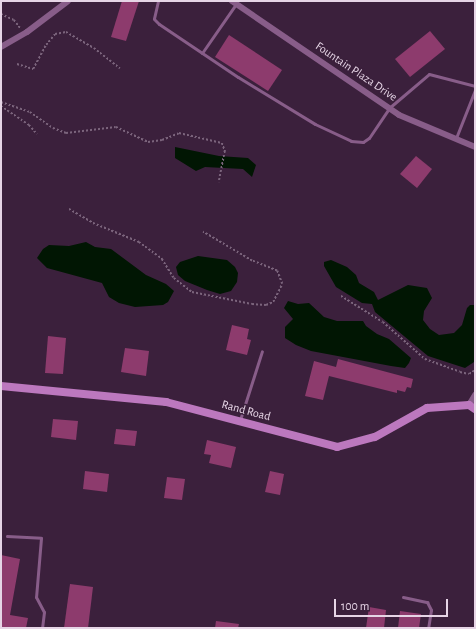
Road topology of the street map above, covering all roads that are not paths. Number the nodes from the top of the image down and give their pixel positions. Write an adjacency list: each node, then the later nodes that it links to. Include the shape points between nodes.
1 (68, 1): 4 (street, via 24,34)
2 (158, 1): 5 (lane, via 154,19)
3 (234, 2): 5 (lane); 8 (street, Fountain Plaza Drive)
4 (1, 47)
5 (202, 53): 8 (lane, via 315,124 351,140 363,142 369,138)
6 (475, 86): 8 (lane, via 429,74)
7 (475, 90): 9 (lane)
8 (389, 108): 9 (street, Fountain Plaza Drive)
9 (456, 139): 10 (street, Fountain Plaza Drive)
10 (475, 147)
11 (262, 351): 15 (lane)
12 (1, 386): 15 (street, Rand Road, via 166,402)
13 (475, 395): 14 (street)
14 (472, 407): 15 (street, Rand Road, via 427,408 375,437 337,447)
15 (239, 422)
16 (7, 536): 18 (lane, via 41,538 36,597 44,612)
17 (403, 597): 19 (lane, via 427,602 431,610)
18 (42, 628)
19 (428, 628)

